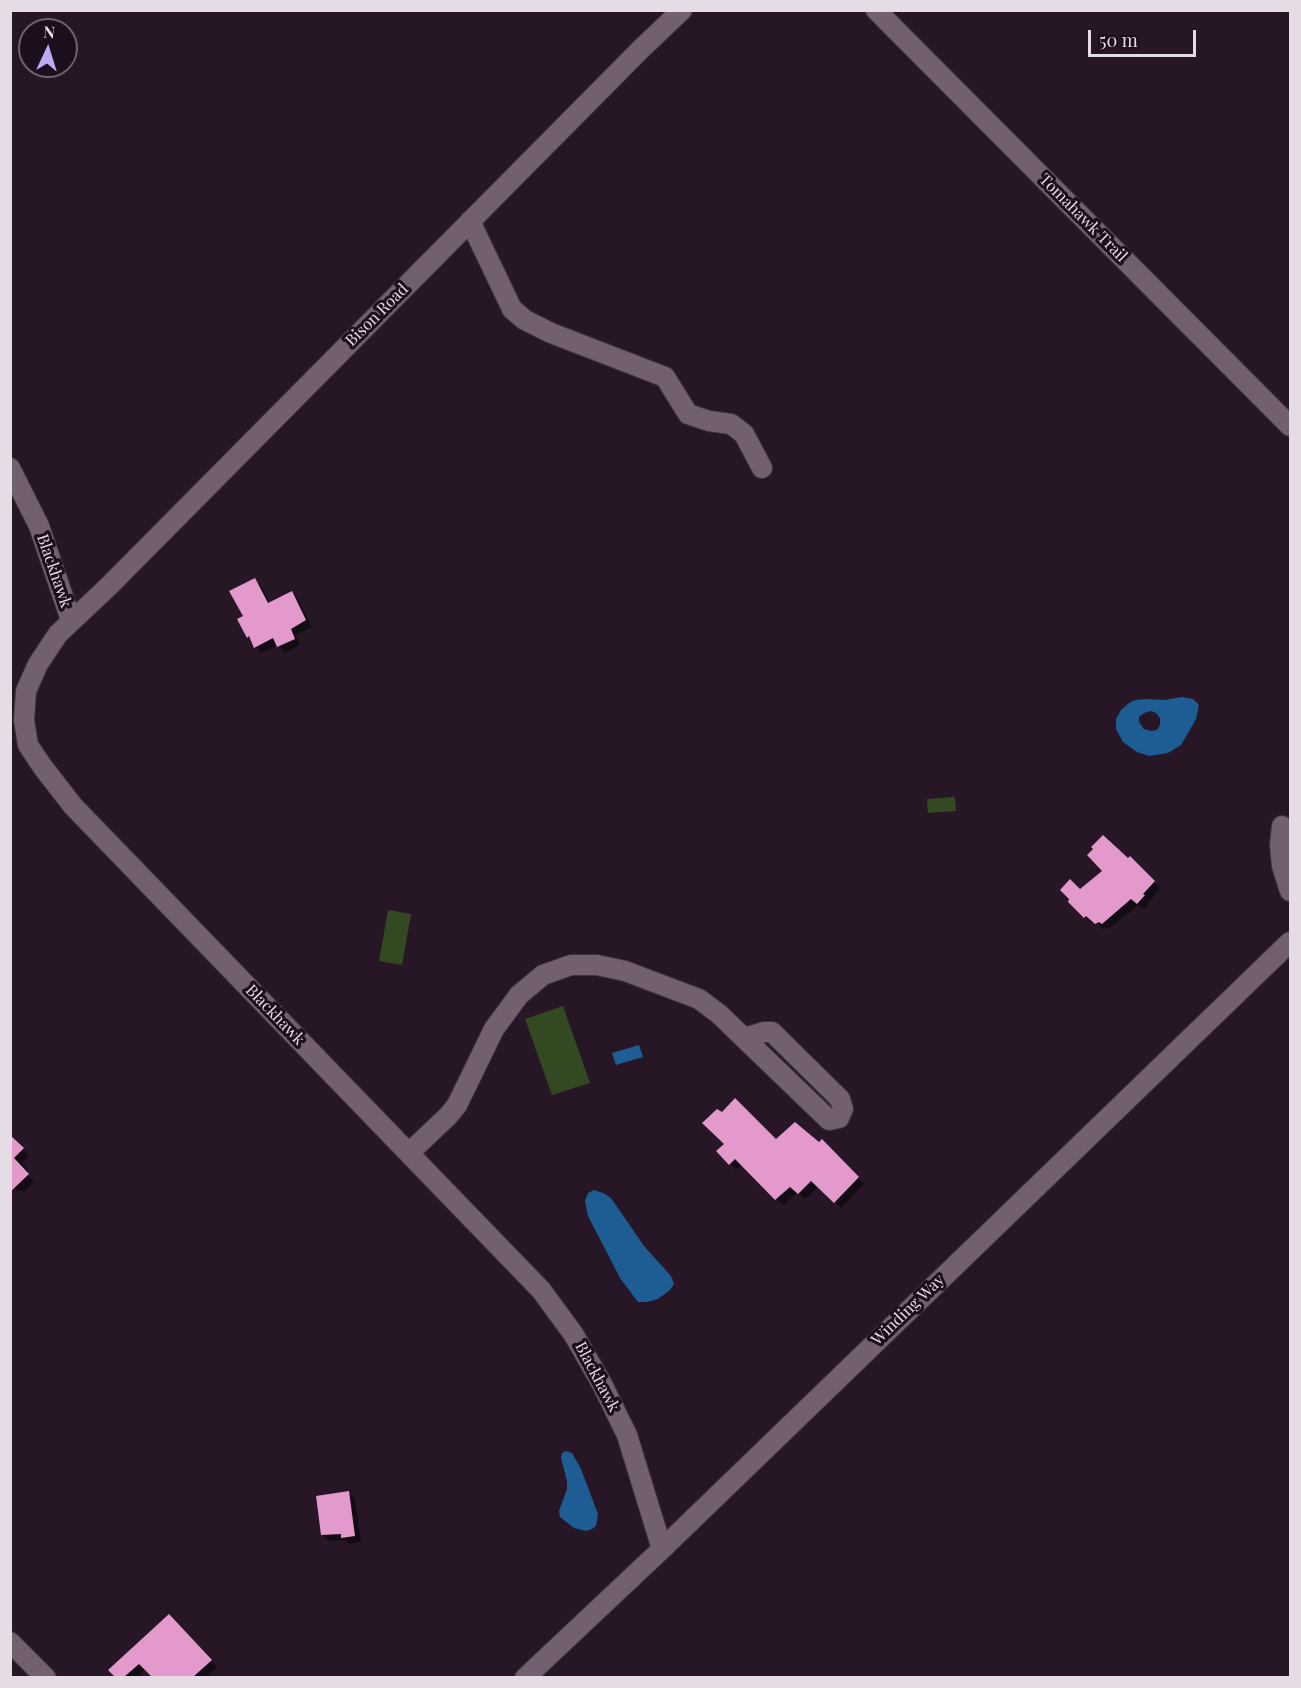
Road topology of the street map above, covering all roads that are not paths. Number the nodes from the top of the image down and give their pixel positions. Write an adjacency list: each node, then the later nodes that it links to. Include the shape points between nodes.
1 (682, 10): 3 (street, Bison Road)
2 (876, 10): 4 (street, Tomahawk Trail)
3 (470, 221): 6 (street, via 512,309 525,320 665,377 688,414 731,424 744,434); 7 (street, Bison Road)
4 (1290, 426)
5 (10, 468): 7 (street, Blackhawk, via 39,526)
6 (762, 468)
7 (71, 620): 12 (street, Blackhawk, via 38,663 26,691 24,720 28,745 73,806)
8 (1282, 826): 9 (street, via 1282,866)
9 (1290, 891)
10 (1290, 942): 13 (street, Winding Way)
11 (744, 1038): 11 (street, via 772,1032 840,1100 843,1109 839,1118 830,1119); 12 (street, via 699,999 625,971 597,964 571,965 543,975 519,995 494,1029 458,1105)
12 (409, 1153): 13 (street, Blackhawk, via 541,1290 574,1335 627,1436)
13 (662, 1549): 16 (street, Winding Way)
14 (10, 1642): 15 (street)
15 (46, 1677)
16 (525, 1677)

